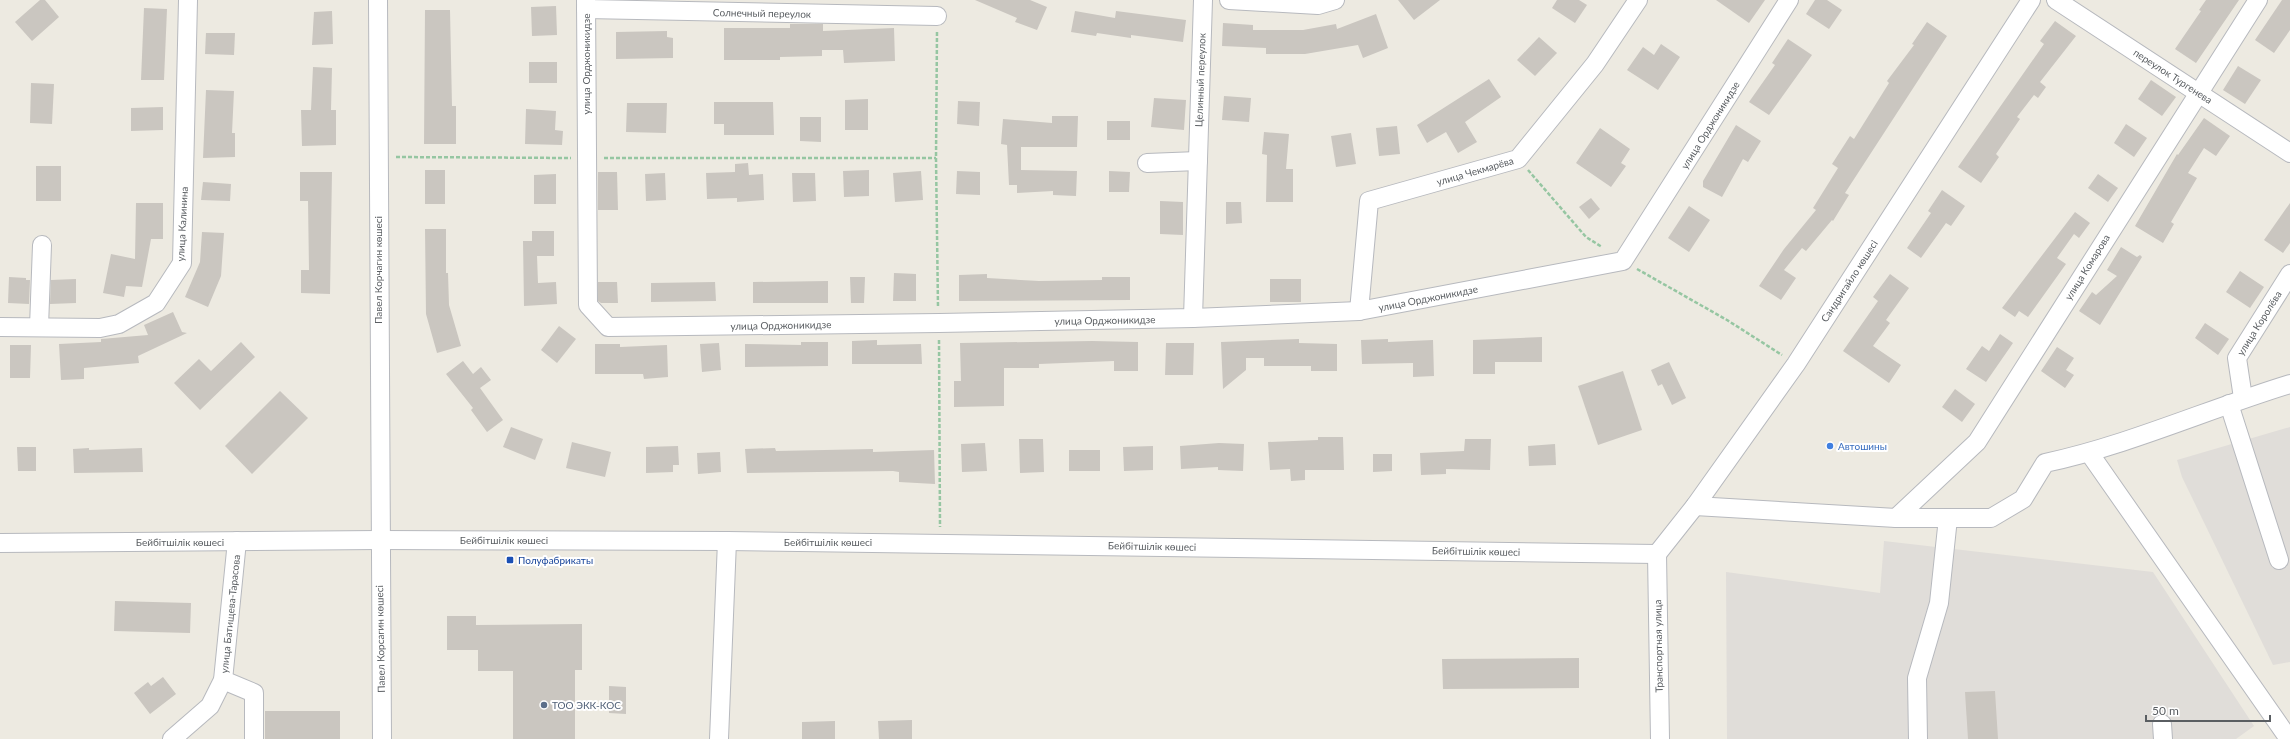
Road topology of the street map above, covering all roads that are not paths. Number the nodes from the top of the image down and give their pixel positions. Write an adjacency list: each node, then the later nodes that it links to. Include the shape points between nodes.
1 (188, 0): 22 (street, улица Калинина, via 182,263 156,303 119,324 100,328)
2 (378, 0): 29 (street, Павел Корчагин көшесі)
3 (1203, 0): 15 (street, Целинный переулок)
4 (1229, 0): 5 (street, via 1318,5)
5 (1335, 0)
6 (1638, 0): 19 (street, улица Чекмарёва, via 1595,64 1518,159 1370,201)
7 (1789, 0): 19 (street, улица Орджоникидзе, via 1623,261)
8 (2031, 0): 26 (street, Сандригайло көшесі, via 1796,364)
9 (2056, 0): 13 (street, переулок Тургенева)
10 (2258, 0): 13 (street, улица Комарова)
11 (586, 5): 12 (street, Солнечный переулок); 20 (street, улица Орджоникидзе, via 588,305 608,327 939,324)
12 (937, 16)
13 (2198, 92): 14 (street, переулок Тургенева); 27 (street, улица Комарова, via 1977,442)
14 (2290, 153)
15 (1198, 161): 16 (street); 20 (street, Целинный переулок)
16 (1147, 163)
17 (42, 245): 22 (street)
18 (2290, 274): 24 (street, улица Королёва, via 2237,358)
19 (1359, 311): 20 (street, улица Орджоникидзе)
20 (1193, 318)
21 (0, 327): 22 (street, улица Калинина)
22 (39, 327)
23 (2290, 384): 24 (street)
24 (2236, 401): 25 (street); 34 (street, улица Королёва)
25 (2090, 454): 28 (street, via 2045,463 2023,498 1990,518); 36 (street)
26 (1695, 506): 27 (street); 33 (street, Сандригайло көшесі)
27 (1896, 518): 28 (street)
28 (1948, 518): 42 (street, via 1939,603 1918,678)
29 (379, 540): 30 (street, Бейбітшілік көшесі); 31 (street, Бейбітшілік көшесі); 39 (street, Павел Корсагин көшесі)
30 (237, 541): 32 (street, Бейбітшілік көшесі); 35 (street, улица Батищева-Тарасова)
31 (727, 541): 33 (street, Бейбітшілік көшесі); 40 (street)
32 (0, 543)
33 (1657, 554): 41 (street, Транспортная улица)
34 (2280, 560)
35 (223, 680): 37 (street, улица Батищева-Тарасова, via 210,706); 38 (street, via 254,693)
36 (2284, 735)
37 (172, 739)
38 (254, 739)
39 (382, 739)
40 (719, 739)
41 (1660, 739)
42 (1918, 739)

